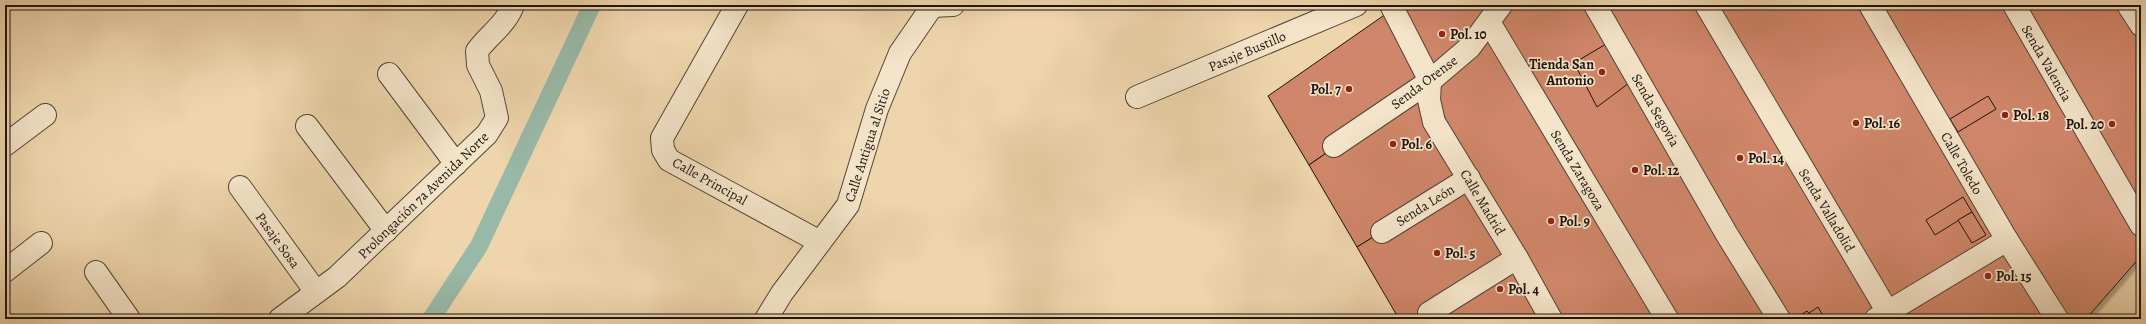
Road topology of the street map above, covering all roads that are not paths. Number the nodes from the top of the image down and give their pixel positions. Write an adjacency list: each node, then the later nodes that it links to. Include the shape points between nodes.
1 (513, 5): 21 (street, Prolongación 7a Avenida Norte, via 509,16 487,37 477,51 478,65 491,91 497,118 487,134)
2 (737, 5): 28 (street, Calle Principal, via 662,138 663,150 669,160)
3 (931, 5): 4 (street); 28 (street, Calle Antigua al Sitio, via 900,53 877,109 848,205)
4 (953, 5)
5 (1356, 5): 16 (street, Pasaje Bustillo)
6 (1391, 5): 15 (street)
7 (1595, 5): 41 (street, Senda Segovia, via 1726,233)
8 (1706, 5): 36 (street, Senda Valladolid)
9 (1870, 5): 27 (street, Calle Toledo)
10 (2014, 5): 24 (street, Senda Valencia)
11 (2128, 5): 13 (street)
12 (1495, 14): 15 (street, Senda Orense, via 1470,47); 40 (street, Senda Zaragoza)
13 (2141, 25)
14 (389, 74): 21 (street)
15 (1430, 81): 20 (street, Senda Orense); 22 (street, Calle Madrid, via 1429,100 1434,122)
16 (1137, 97)
17 (45, 115): 19 (street)
18 (307, 126): 25 (street)
19 (5, 144)
20 (1334, 146)
21 (456, 164): 25 (street, Prolongación 7a Avenida Norte)
22 (1469, 178): 26 (street, Senda León); 30 (street, Calle Madrid)
23 (240, 187): 33 (street, Pasaje Sosa)
24 (2141, 225)
25 (386, 231): 33 (street, Prolongación 7a Avenida Norte, via 337,277)
26 (1382, 232)
27 (2007, 240): 36 (street); 42 (street, Calle Toledo)
28 (820, 242): 38 (street, Calle Antigua al Sitio, via 782,292)
29 (41, 243): 31 (street)
30 (1517, 258): 34 (street); 39 (street, Calle Madrid)
31 (5, 271)
32 (96, 272): 37 (street)
33 (316, 292): 35 (street, Prolongación 7a Avenida Norte)
34 (1429, 313)
35 (294, 315)
36 (1885, 317)
37 (130, 319)
38 (766, 319)
39 (1551, 319)
40 (1667, 319)
41 (1780, 319)
42 (2057, 319)

